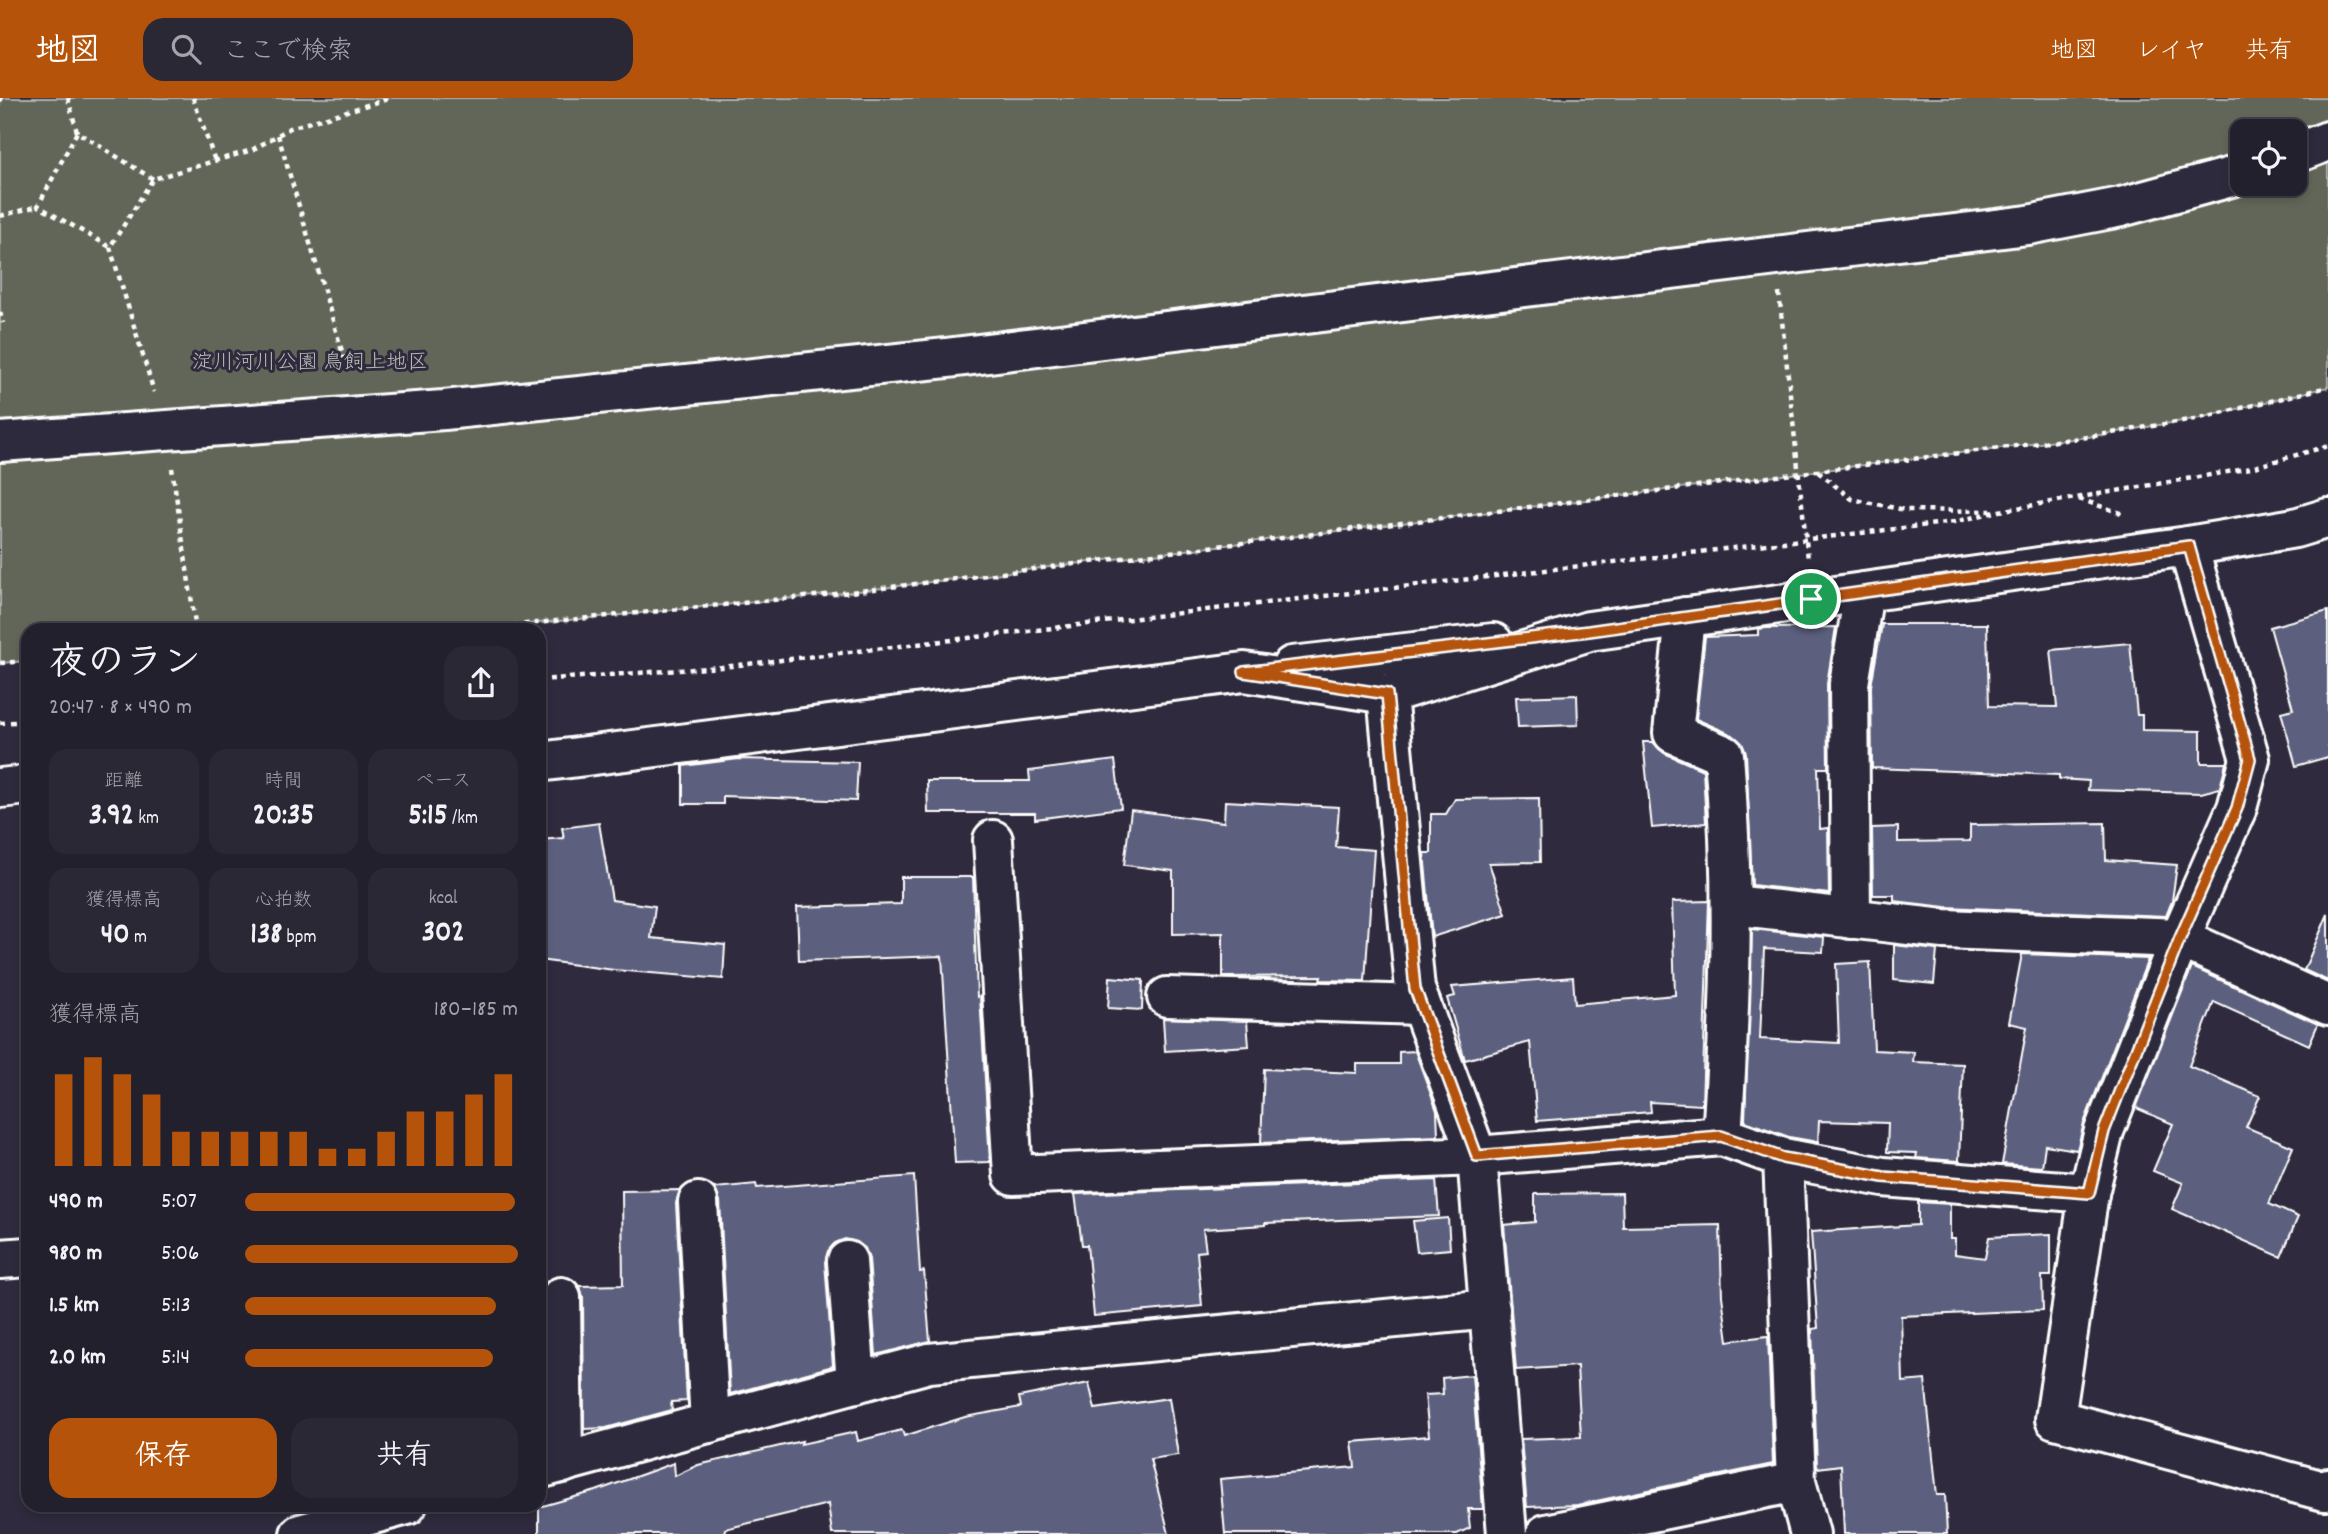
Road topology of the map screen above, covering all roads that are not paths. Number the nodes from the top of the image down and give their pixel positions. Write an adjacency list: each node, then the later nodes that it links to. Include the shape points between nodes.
1 (2328, 141): 2 (street)
2 (2307, 149)
3 (2230, 177): 4 (street, via 2121,207 2028,225 947,358 444,410)
4 (0, 442)
5 (2328, 518): 6 (street)
6 (2189, 546): 7 (street); 18 (street, via 2250,759 2237,808)
7 (1864, 592): 8 (street); 17 (street, via 1849,684)
8 (1685, 617): 9 (street); 16 (street, via 1673,733 1724,755)
9 (1589, 631): 10 (street); 11 (street)
10 (1244, 672): 11 (street); 12 (street)
11 (1387, 694): 20 (street, via 1415,989)
12 (546, 761)
13 (21, 786): 14 (street)
14 (0, 788)
15 (993, 840): 23 (street, via 1013,1175)
16 (1733, 905): 17 (street); 22 (street)
17 (1851, 919): 18 (street, via 1944,929)
18 (2180, 938): 21 (street); 25 (street, via 2104,1131)
19 (1167, 997): 20 (street)
20 (1421, 1005): 23 (street)
21 (2328, 1006)
22 (1721, 1136): 23 (street); 24 (street)
23 (1477, 1156): 31 (street)
24 (1783, 1158): 25 (street, via 1883,1177); 35 (street)
25 (2089, 1193): 36 (street, via 2055,1419 2324,1491)
26 (698, 1202): 33 (street)
27 (21, 1258): 28 (street)
28 (0, 1259)
29 (847, 1261): 32 (street)
30 (561, 1297): 34 (street)
31 (1490, 1309): 32 (street, via 929,1363); 39 (street)
32 (856, 1383): 33 (street)
33 (710, 1423): 34 (street)
34 (551, 1466)
35 (1796, 1482): 40 (street); 41 (street)
36 (2328, 1488)
37 (381, 1512): 38 (street)
38 (300, 1534)
39 (1507, 1534)
40 (1546, 1534)
41 (1810, 1534)

